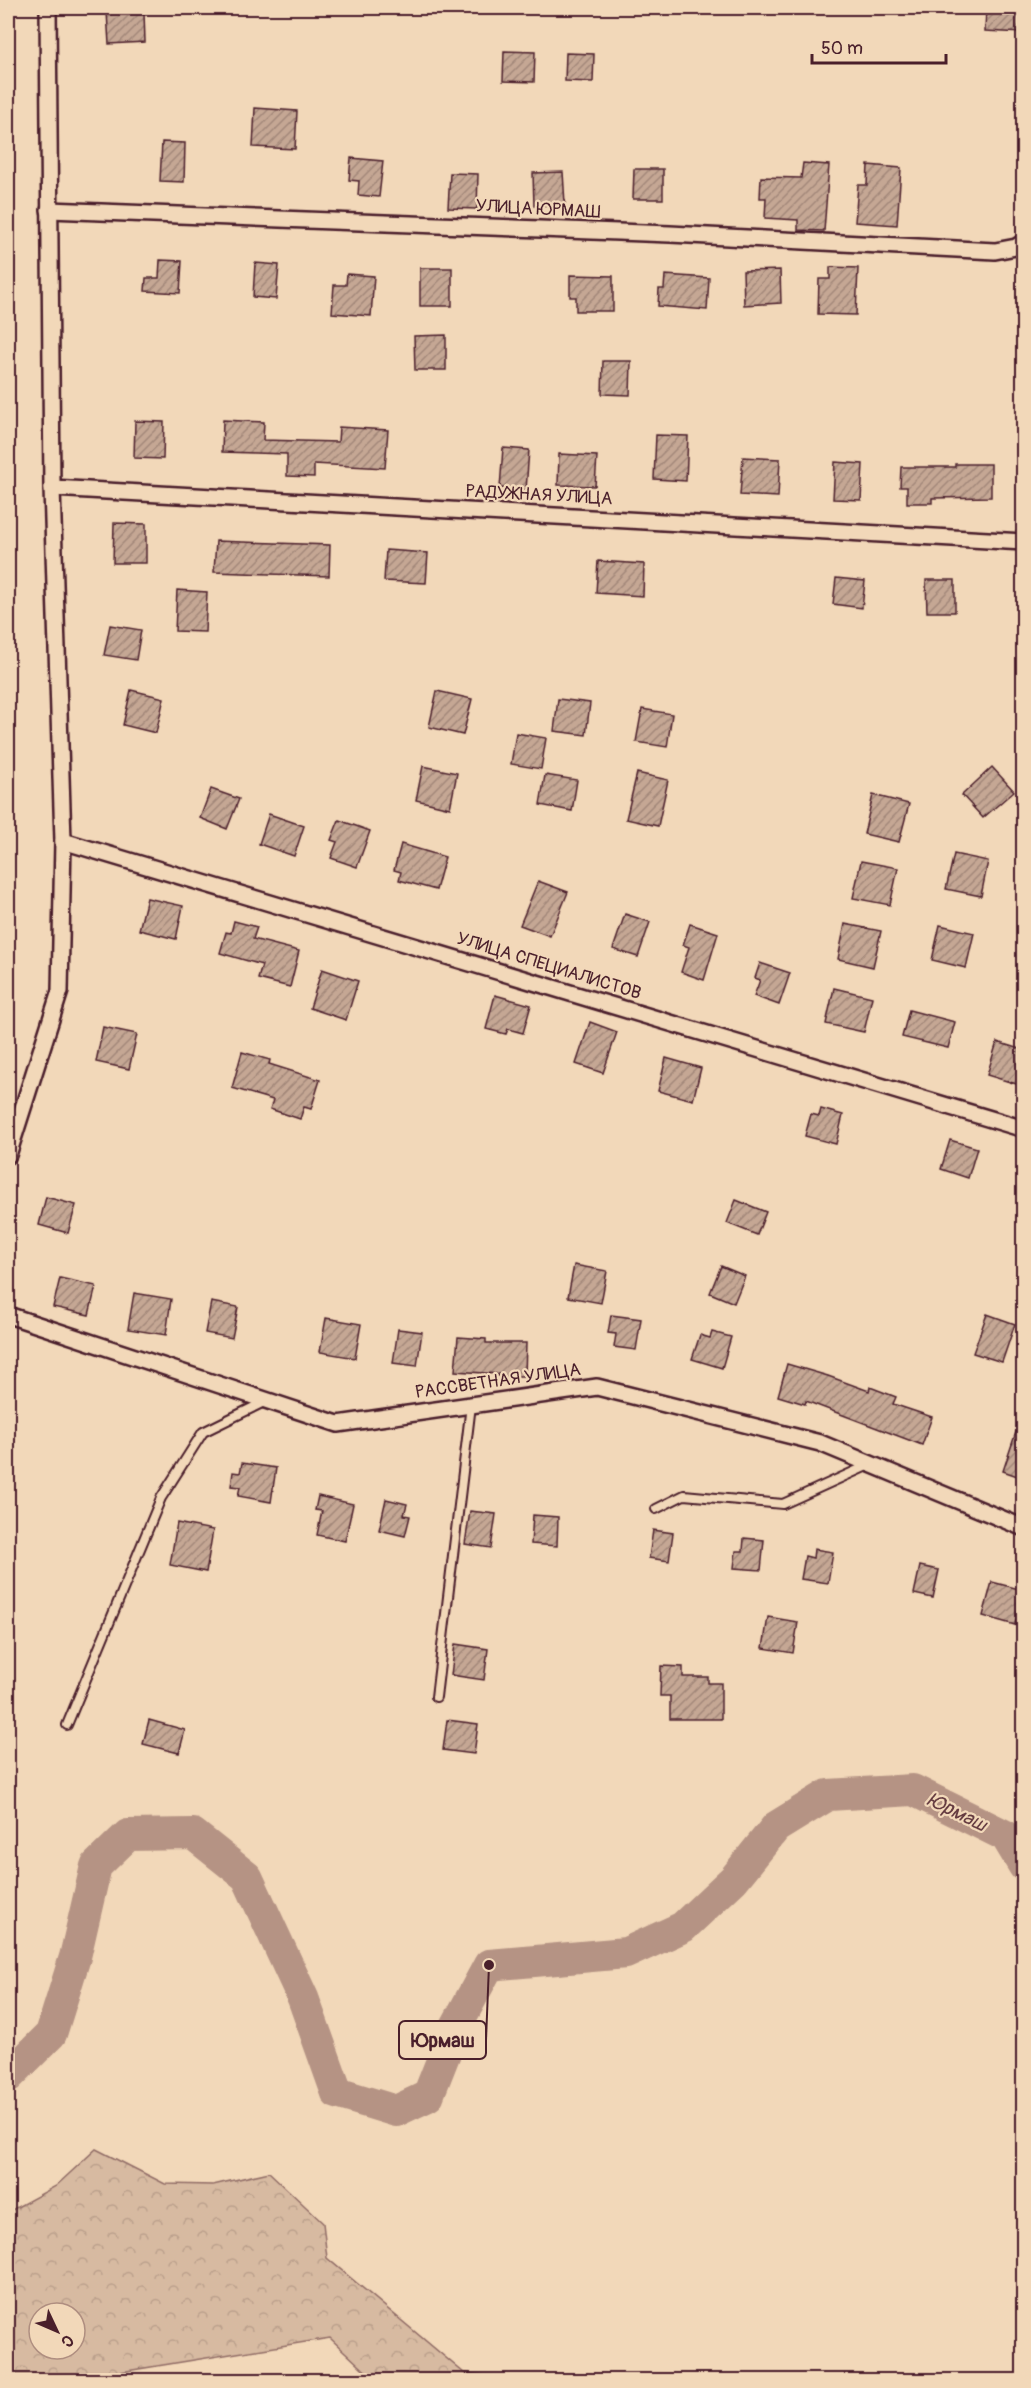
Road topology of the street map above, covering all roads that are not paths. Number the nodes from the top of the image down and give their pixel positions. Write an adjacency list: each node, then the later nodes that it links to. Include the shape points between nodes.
1 (48, 8): 2 (street)
2 (49, 210): 3 (street, УЛИЦА ЮРМАШ, via 995,251); 4 (street)
3 (1023, 242)
4 (52, 488): 5 (street, РАДУЖНАЯ УЛИЦА); 6 (street)
5 (1023, 542)
6 (63, 841): 7 (street, УЛИЦА СПЕЦИАЛИСТОВ); 8 (street, via 60,991)
7 (1023, 1129)
8 (8, 1155)
9 (8, 1315): 10 (street, РАССВЕТНАЯ УЛИЦА)
10 (266, 1401): 11 (street, РАССВЕТНАЯ УЛИЦА, via 338,1424); 16 (lane, via 203,1431 161,1498)
11 (471, 1405): 12 (street, РАССВЕТНАЯ УЛИЦА, via 597,1387 820,1443); 15 (lane)
12 (870, 1464): 13 (lane, via 783,1504 684,1495); 14 (street, РАССВЕТНАЯ УЛИЦА)
13 (656, 1509)
14 (1023, 1528)
15 (436, 1696)
16 (67, 1725)

